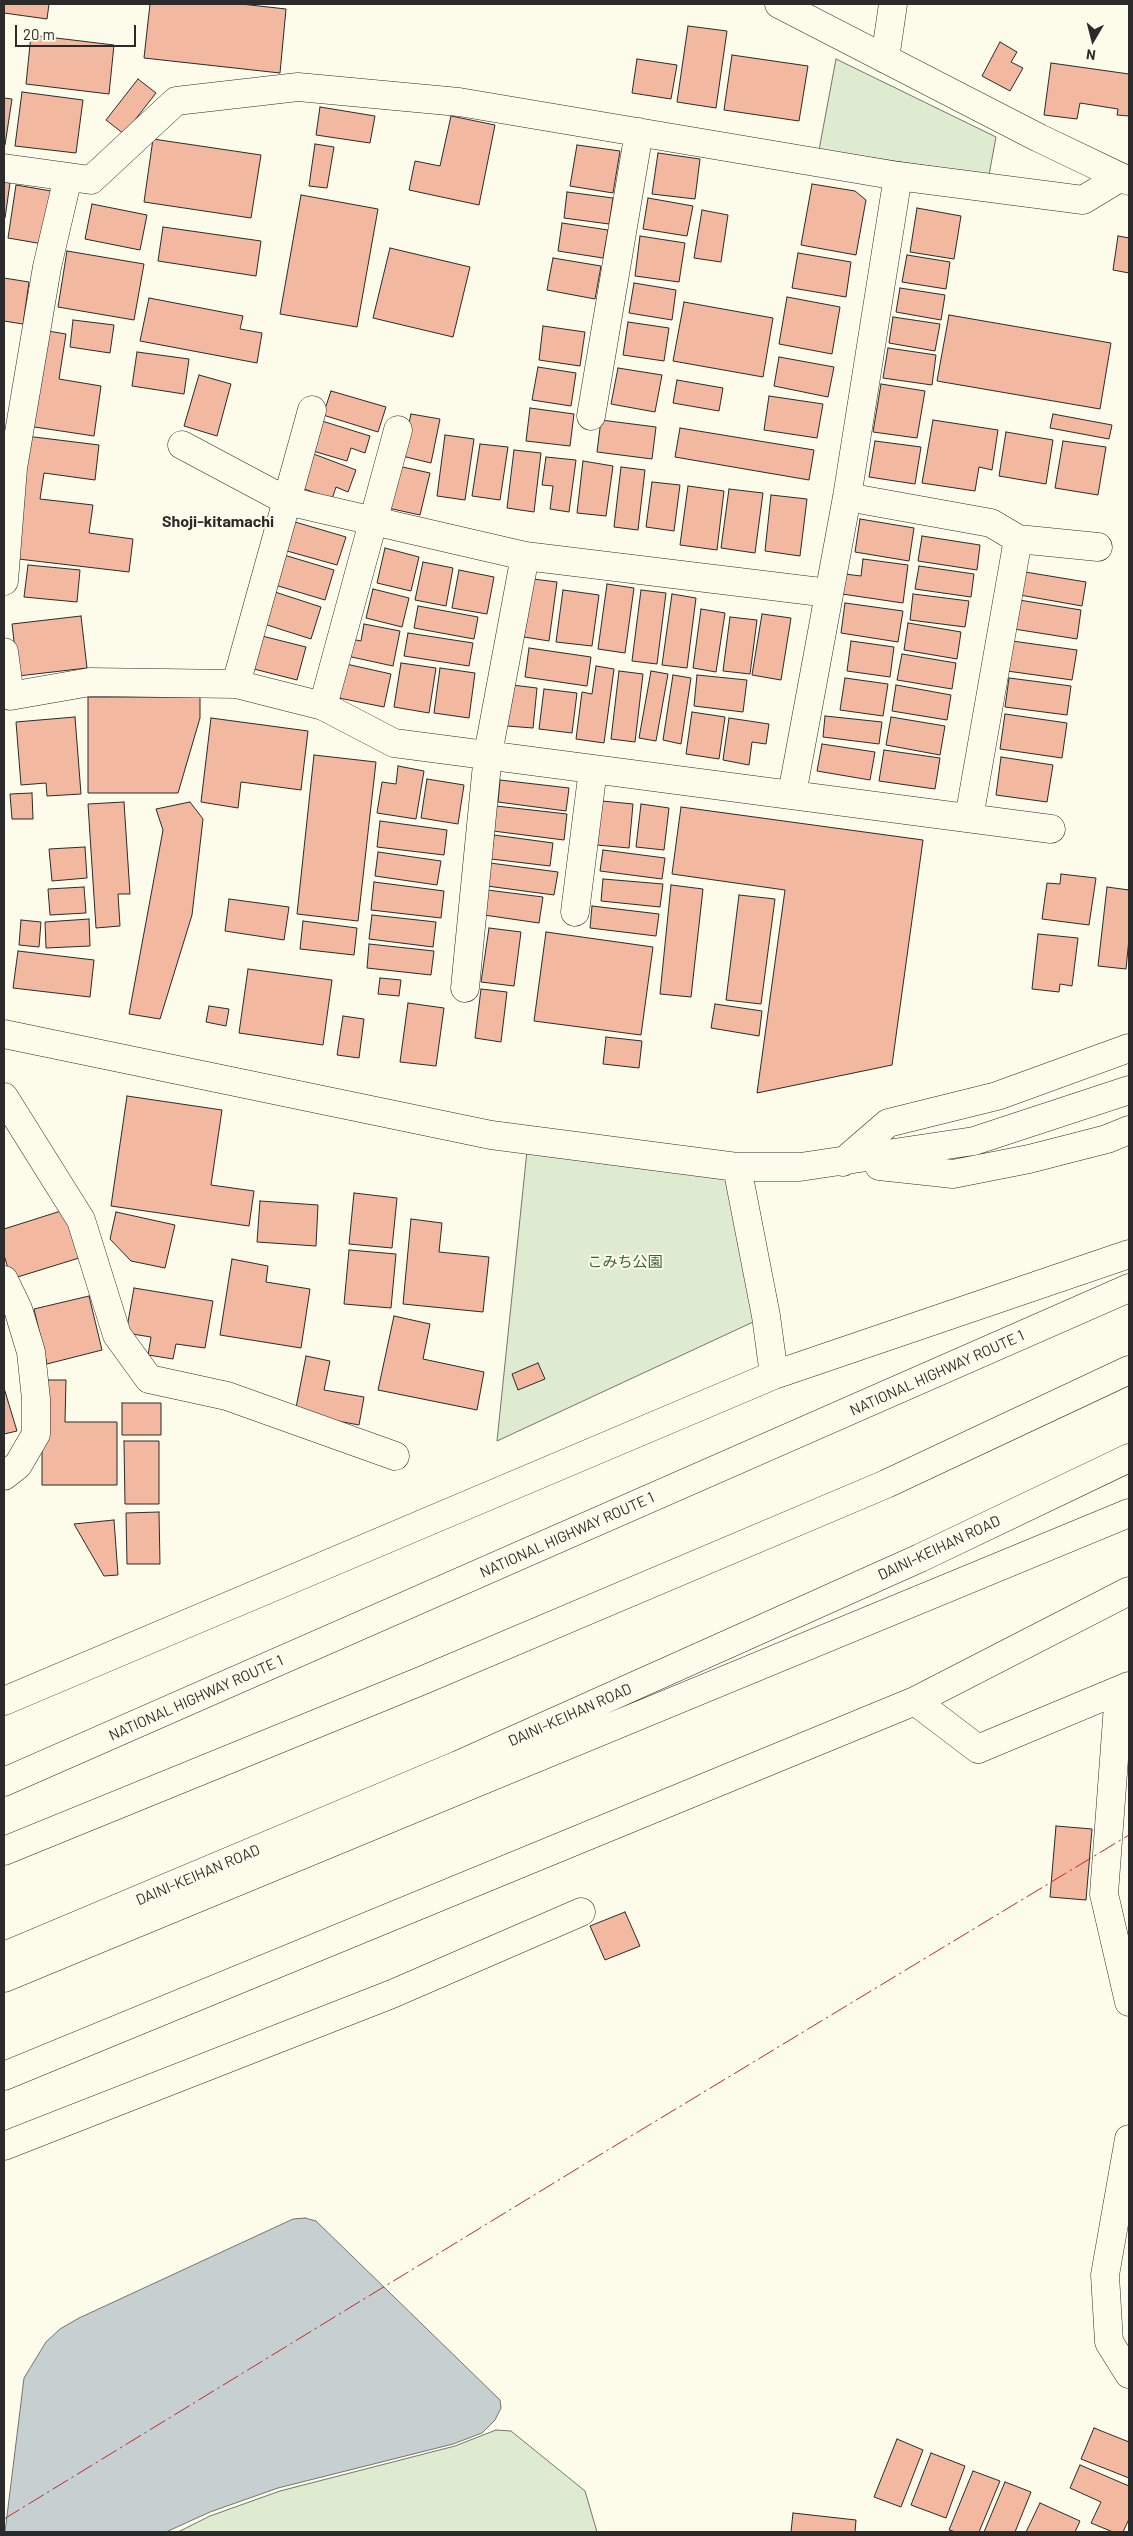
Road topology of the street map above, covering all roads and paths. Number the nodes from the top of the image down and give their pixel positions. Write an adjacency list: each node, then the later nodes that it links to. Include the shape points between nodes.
1 (779, 4): 3 (main road)
2 (892, 4): 3 (main road)
3 (885, 59): 8 (main road)
4 (638, 132): 6 (main road); 7 (main road, via 459,102 298,86 176,101 91,180); 10 (main road)
5 (4, 168): 7 (main road)
6 (898, 176): 8 (main road, via 1083,200); 13 (main road)
7 (68, 177): 19 (main road, via 47,267 13,468)
8 (1125, 179)
9 (312, 410): 14 (main road)
10 (591, 416)
11 (398, 430): 15 (main road)
12 (182, 445): 14 (main road)
13 (847, 497): 16 (main road, via 991,524); 20 (main road)
14 (287, 501): 15 (main road); 22 (main road)
15 (374, 521): 18 (main road); 23 (main road)
16 (1018, 539): 17 (main road); 27 (main road)
17 (1098, 547)
18 (525, 556): 20 (main road); 24 (main road)
19 (4, 581)
20 (829, 593): 26 (main road)
21 (4, 652): 22 (main road, via 10,696 90,682)
22 (236, 684): 23 (main road)
23 (323, 706): 24 (main road, via 394,743)
24 (488, 754): 25 (main road); 30 (main road)
25 (593, 769): 26 (main road); 29 (main road)
26 (792, 794): 27 (main road)
27 (969, 818): 28 (main road)
28 (1051, 829)
29 (576, 912)
30 (464, 988)
31 (5, 1041): 37 (main road, via 491,1135)
32 (1129, 1048): 36 (main road, via 997,1096 888,1123)
33 (1129, 1090): 36 (main road, via 974,1141)
34 (4, 1097): 43 (main road, via 81,1220 117,1336 149,1379 227,1396)
35 (1129, 1130): 36 (main road, via 1028,1159 953,1174)
36 (843, 1162): 37 (main road, via 800,1167)
37 (737, 1167): 42 (main road)
38 (1129, 1254): 42 (main road)
39 (4, 1280): 45 (main road, via 18,1309 32,1352 36,1434 18,1465)
40 (1129, 1288): 51 (main road, NATIONAL HIGHWAY ROUTE 1)
41 (1129, 1370): 52 (main road, via 886,1484 412,1685)
42 (774, 1375): 49 (main road)
43 (395, 1456)
44 (1129, 1458): 54 (main road, DAINI-KEIHAN ROAD, via 911,1562 468,1761)
45 (4, 1476)
46 (1129, 1513): 55 (main road)
47 (1129, 1591): 50 (main road)
48 (1124, 1689): 50 (main road, via 978,1749); 56 (main road, via 1104,1894)
49 (4, 1701)
50 (915, 1701): 57 (main road)
51 (4, 1782)
52 (4, 1851)
53 (581, 1912): 59 (main road, via 392,1994)
54 (4, 1956)
55 (4, 1978)
56 (1129, 2002)
57 (4, 2076)
58 (1129, 2139): 60 (main road, via 1106,2275)
59 (4, 2146)
60 (1118, 2319): 61 (main road, via 1109,2342)
61 (1129, 2374)

